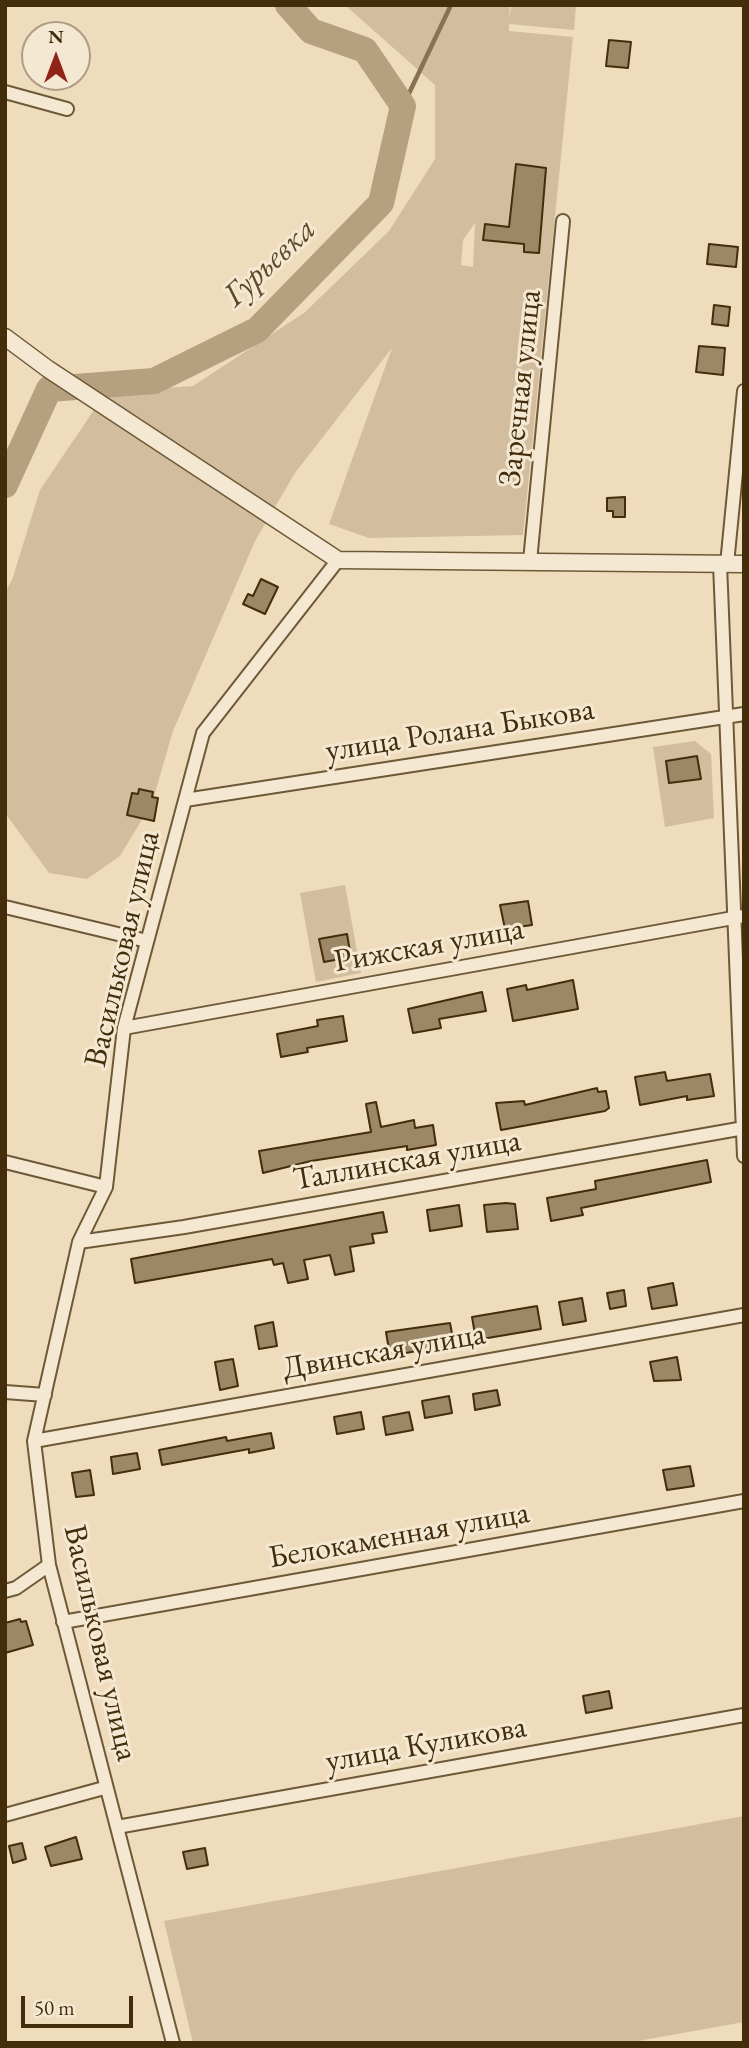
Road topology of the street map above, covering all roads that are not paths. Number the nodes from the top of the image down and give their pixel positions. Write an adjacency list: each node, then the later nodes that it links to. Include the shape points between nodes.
1 (5, 92): 2 (street)
2 (67, 109)
3 (563, 221): 7 (street, Заречная улица)
4 (5, 337): 6 (street)
5 (744, 391): 8 (street)
6 (338, 561): 7 (street); 11 (street, Васильковая улица, via 203,733)
7 (530, 561): 8 (street)
8 (730, 564): 10 (street)
9 (744, 714): 10 (street, улица Ролана Быкова)
10 (725, 717): 11 (street, улица Ролана Быкова); 13 (street)
11 (185, 800): 14 (street, Васильковая улица)
12 (5, 907): 14 (street)
13 (738, 918): 15 (street, Рижская улица); 16 (street)
14 (147, 941): 15 (street, Васильковая улица)
15 (124, 1028): 19 (street, Васильковая улица)
16 (743, 1128): 17 (street); 20 (street, Таллинская улица)
17 (744, 1156)
18 (5, 1162): 19 (street)
19 (106, 1187): 20 (street, Васильковая улица)
20 (79, 1242): 23 (street, Васильковая улица)
21 (744, 1315): 24 (street, Двинская улица)
22 (5, 1392): 23 (street)
23 (45, 1395): 24 (street, Васильковая улица)
24 (34, 1441): 26 (street, Васильковая улица)
25 (744, 1501): 28 (street, Белокаменная улица)
26 (48, 1565): 27 (street); 28 (street, Васильковая улица)
27 (5, 1591)
28 (64, 1622): 32 (street, Васильковая улица)
29 (744, 1715): 32 (street, улица Куликова)
30 (104, 1788): 31 (street)
31 (5, 1815)
32 (117, 1827): 33 (street, Васильковая улица)
33 (173, 2043)

